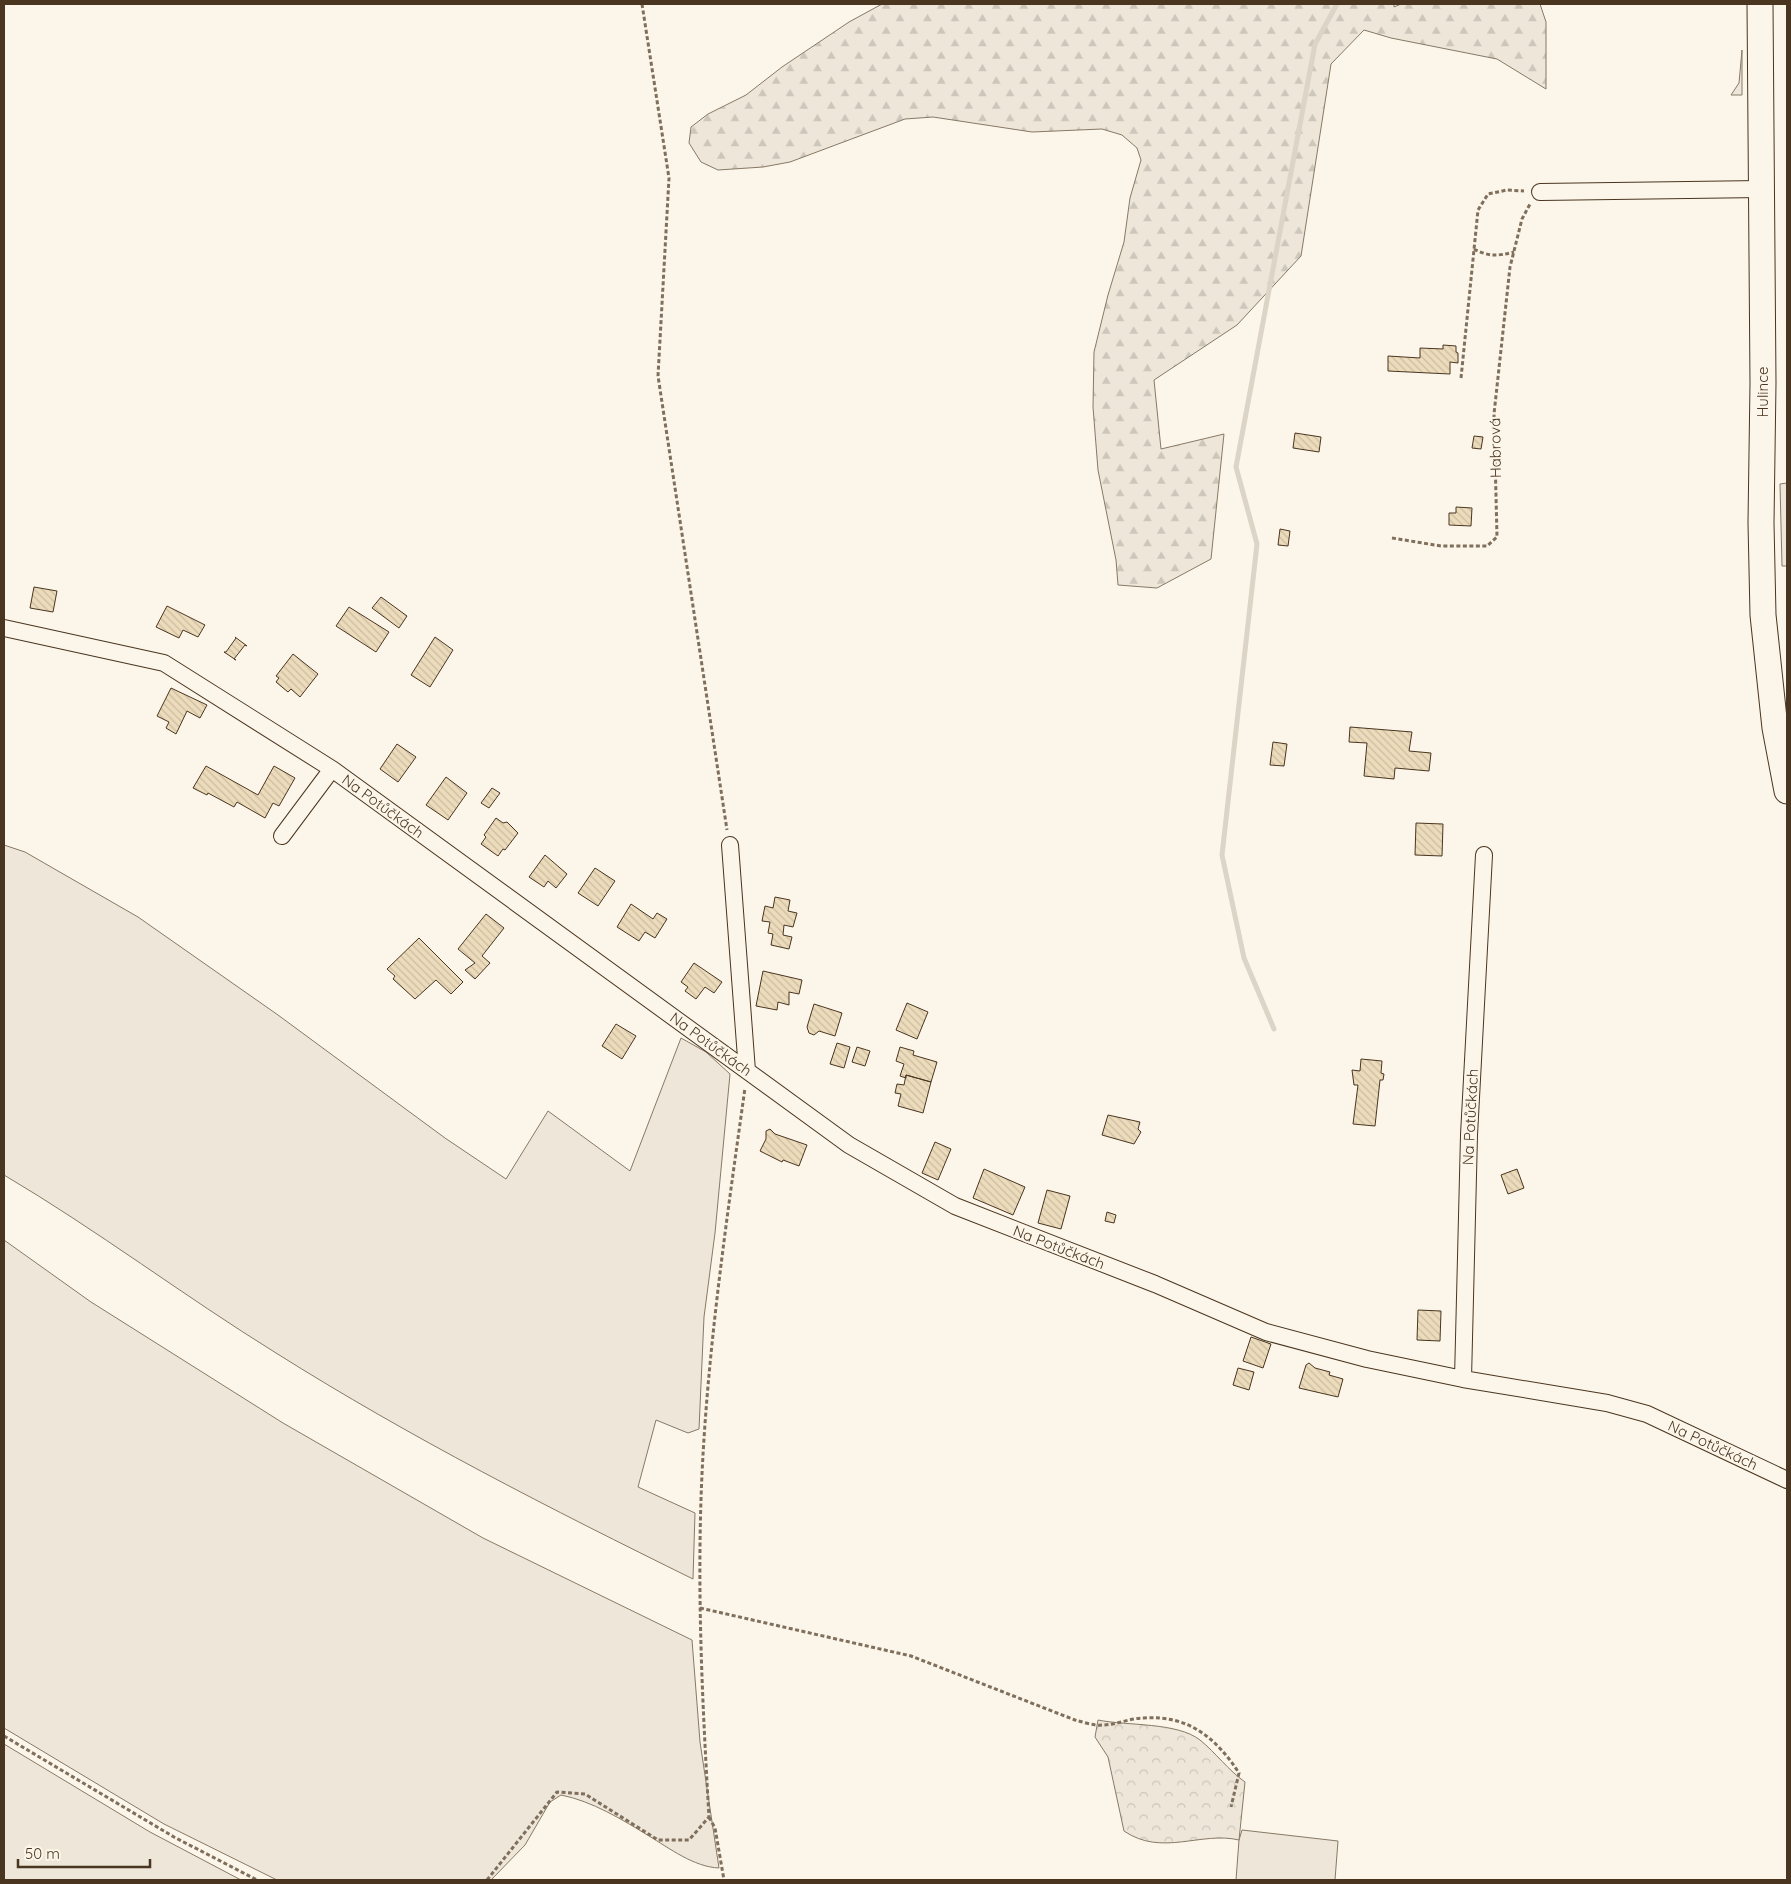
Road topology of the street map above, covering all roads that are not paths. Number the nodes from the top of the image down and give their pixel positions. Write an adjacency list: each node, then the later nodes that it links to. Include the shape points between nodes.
1 (1760, 4): 2 (main road, Hulince)
2 (1762, 189): 3 (street); 6 (main road, Hulince, via 1763,614 1770,691)
3 (1540, 192)
4 (4, 628): 5 (street, Na Potůčkách, via 164,663)
5 (332, 769): 7 (street); 10 (street, Na Potůčkách)
6 (1786, 785)
7 (282, 836)
8 (730, 845): 10 (street)
9 (1484, 855): 11 (street, Na Potůčkách, via 1469,1135)
10 (747, 1071): 11 (street, Na Potůčkách, via 848,1145 954,1206 1155,1284 1266,1332 1367,1359)
11 (1462, 1379): 12 (street, Na Potůčkách, via 1607,1403 1647,1414)
12 (1787, 1480)

